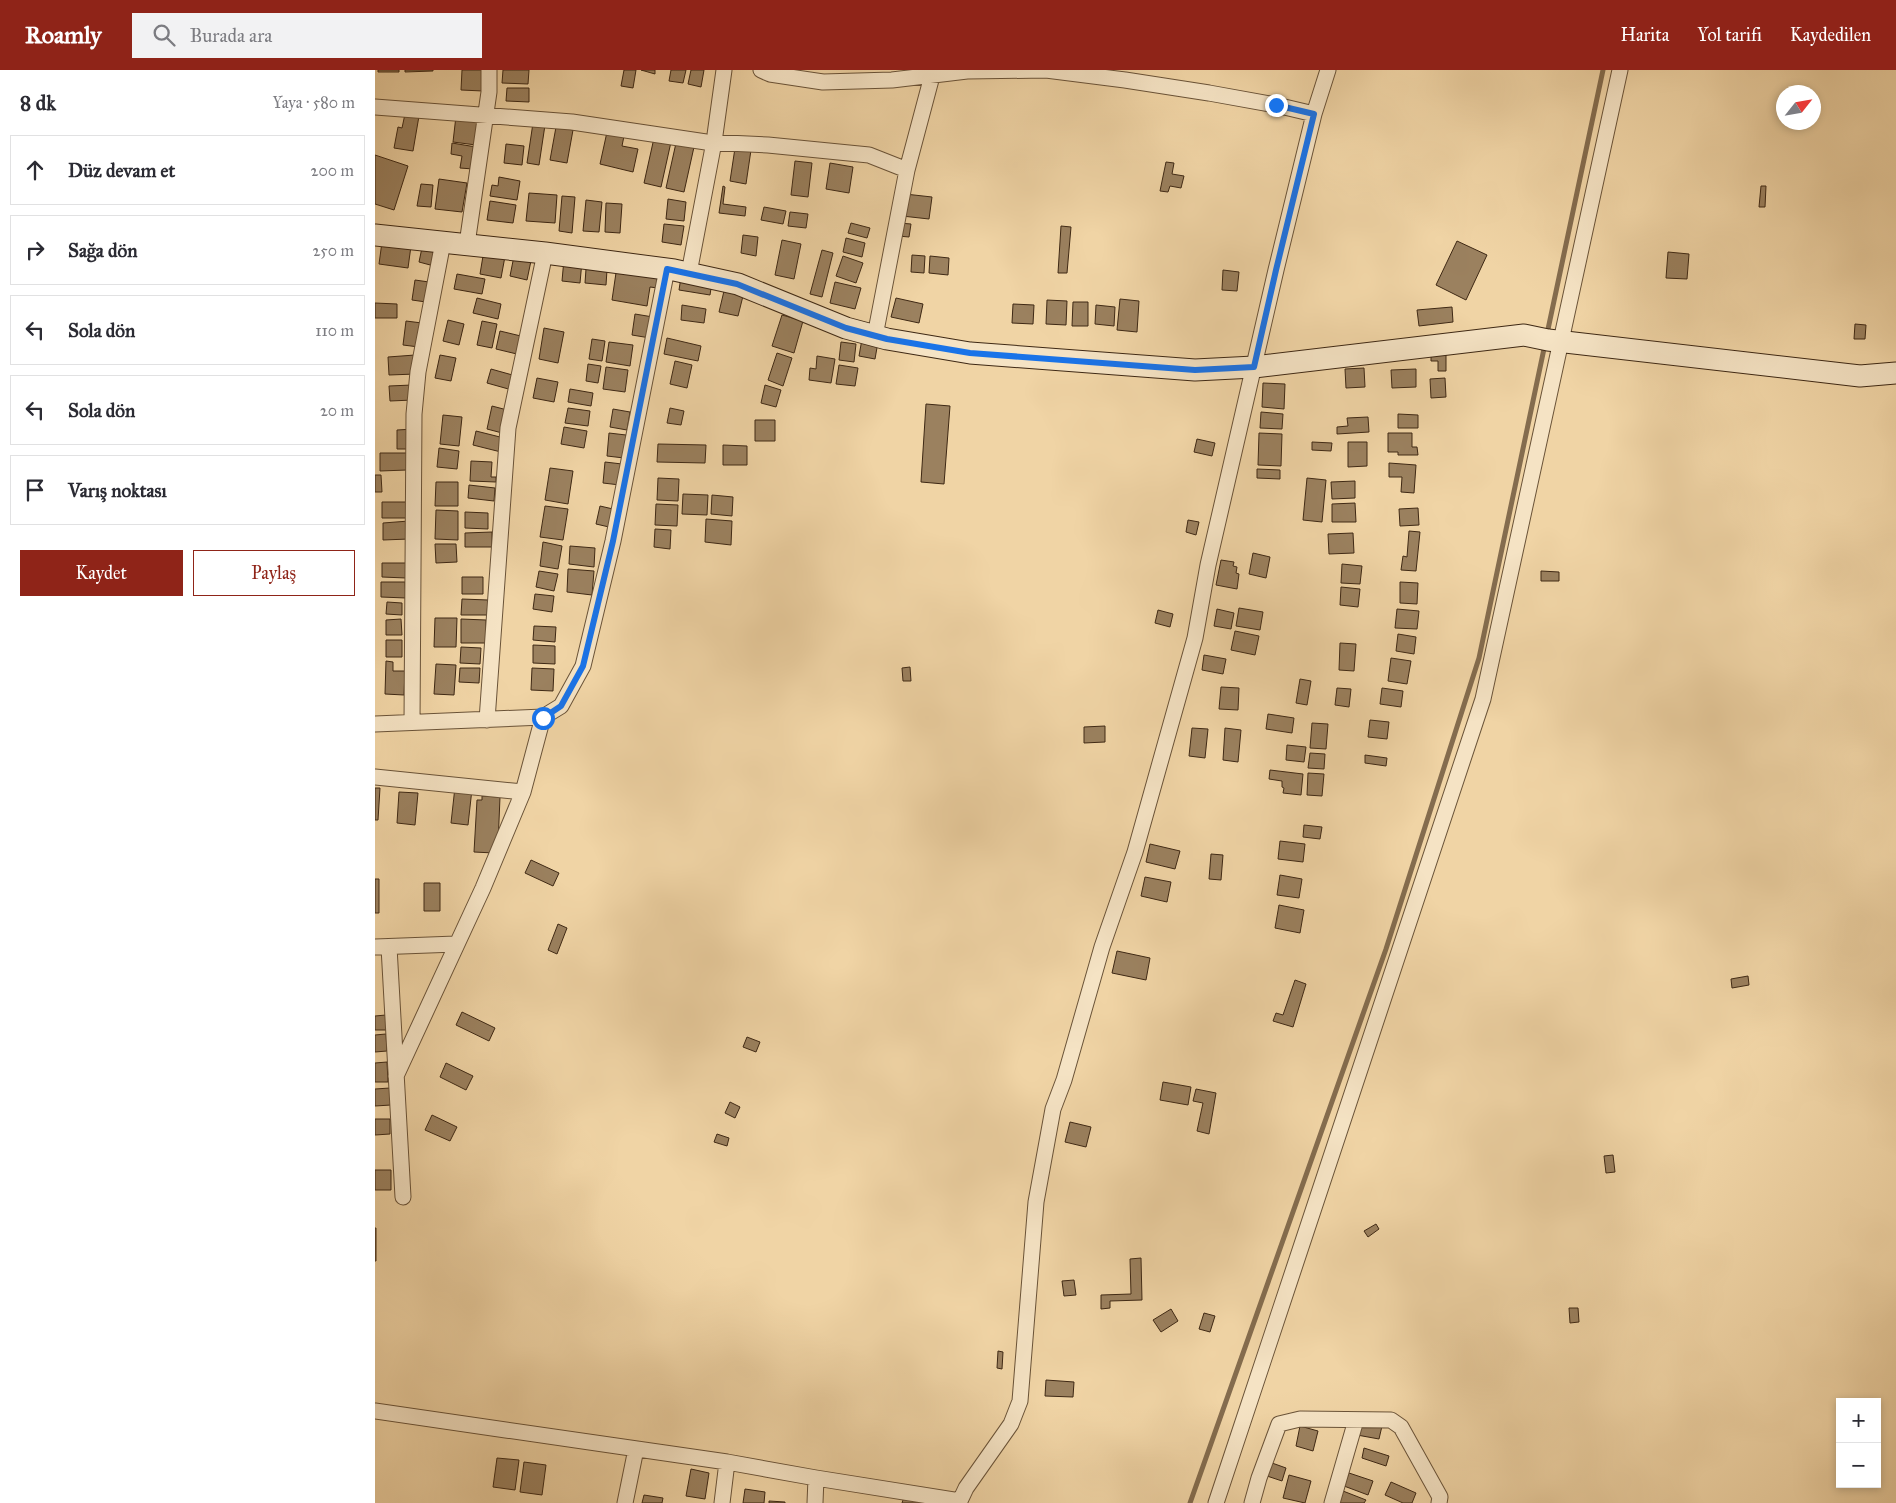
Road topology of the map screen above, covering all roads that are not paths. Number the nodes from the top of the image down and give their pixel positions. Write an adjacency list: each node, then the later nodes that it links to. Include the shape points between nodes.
1 (489, 70): 10 (street)
2 (724, 70): 11 (street)
3 (761, 70): 7 (street, via 823,82)
4 (1329, 70): 9 (street)
5 (1620, 70): 20 (street)
6 (1083, 72): 7 (street, via 997,70); 9 (street)
7 (932, 76): 12 (street)
8 (375, 108): 10 (street)
9 (1314, 114): 21 (street)
10 (485, 116): 11 (street, via 572,122); 15 (street)
11 (714, 142): 12 (street, via 869,155); 18 (street)
12 (907, 170): 19 (street)
13 (375, 235): 14 (street)
14 (443, 242): 15 (street); 25 (street, via 418,372 414,414)
15 (467, 244): 16 (street)
16 (545, 253): 17 (street); 24 (street, via 508,428)
17 (667, 269): 18 (street); 23 (street, via 613,541 583,666 561,706)
18 (689, 273): 19 (street, via 737,284 846,328)
19 (875, 336): 21 (street, via 970,353 1195,370)
20 (1554, 340): 21 (street, via 1524,335); 22 (street, via 1860,376); 42 (street, via 1483,699)
21 (1254, 367): 38 (street, via 1208,565 1195,638 1135,852 1053,1109 1036,1202 1020,1401 1011,1424)
22 (1896, 373)
23 (543, 718): 24 (street); 28 (street)
24 (487, 720): 25 (street)
25 (412, 722): 26 (street)
26 (375, 724)
27 (375, 777): 28 (street)
28 (523, 792): 29 (street)
29 (456, 944): 30 (street); 31 (street)
30 (382, 947): 31 (street)
31 (396, 1076): 32 (street)
32 (403, 1197)
33 (375, 1411): 35 (street)
34 (1356, 1420): 43 (street, via 1300,1419 1279,1424); 44 (street); 45 (street, via 1391,1420 1401,1427 1440,1497)
35 (636, 1449): 36 (street); 39 (street)
36 (727, 1462): 37 (street); 40 (street)
37 (816, 1478): 38 (street); 41 (street)
38 (959, 1502)
39 (625, 1503)
40 (721, 1503)
41 (815, 1503)
42 (1216, 1503)
43 (1252, 1503)
44 (1332, 1503)
45 (1439, 1503)

